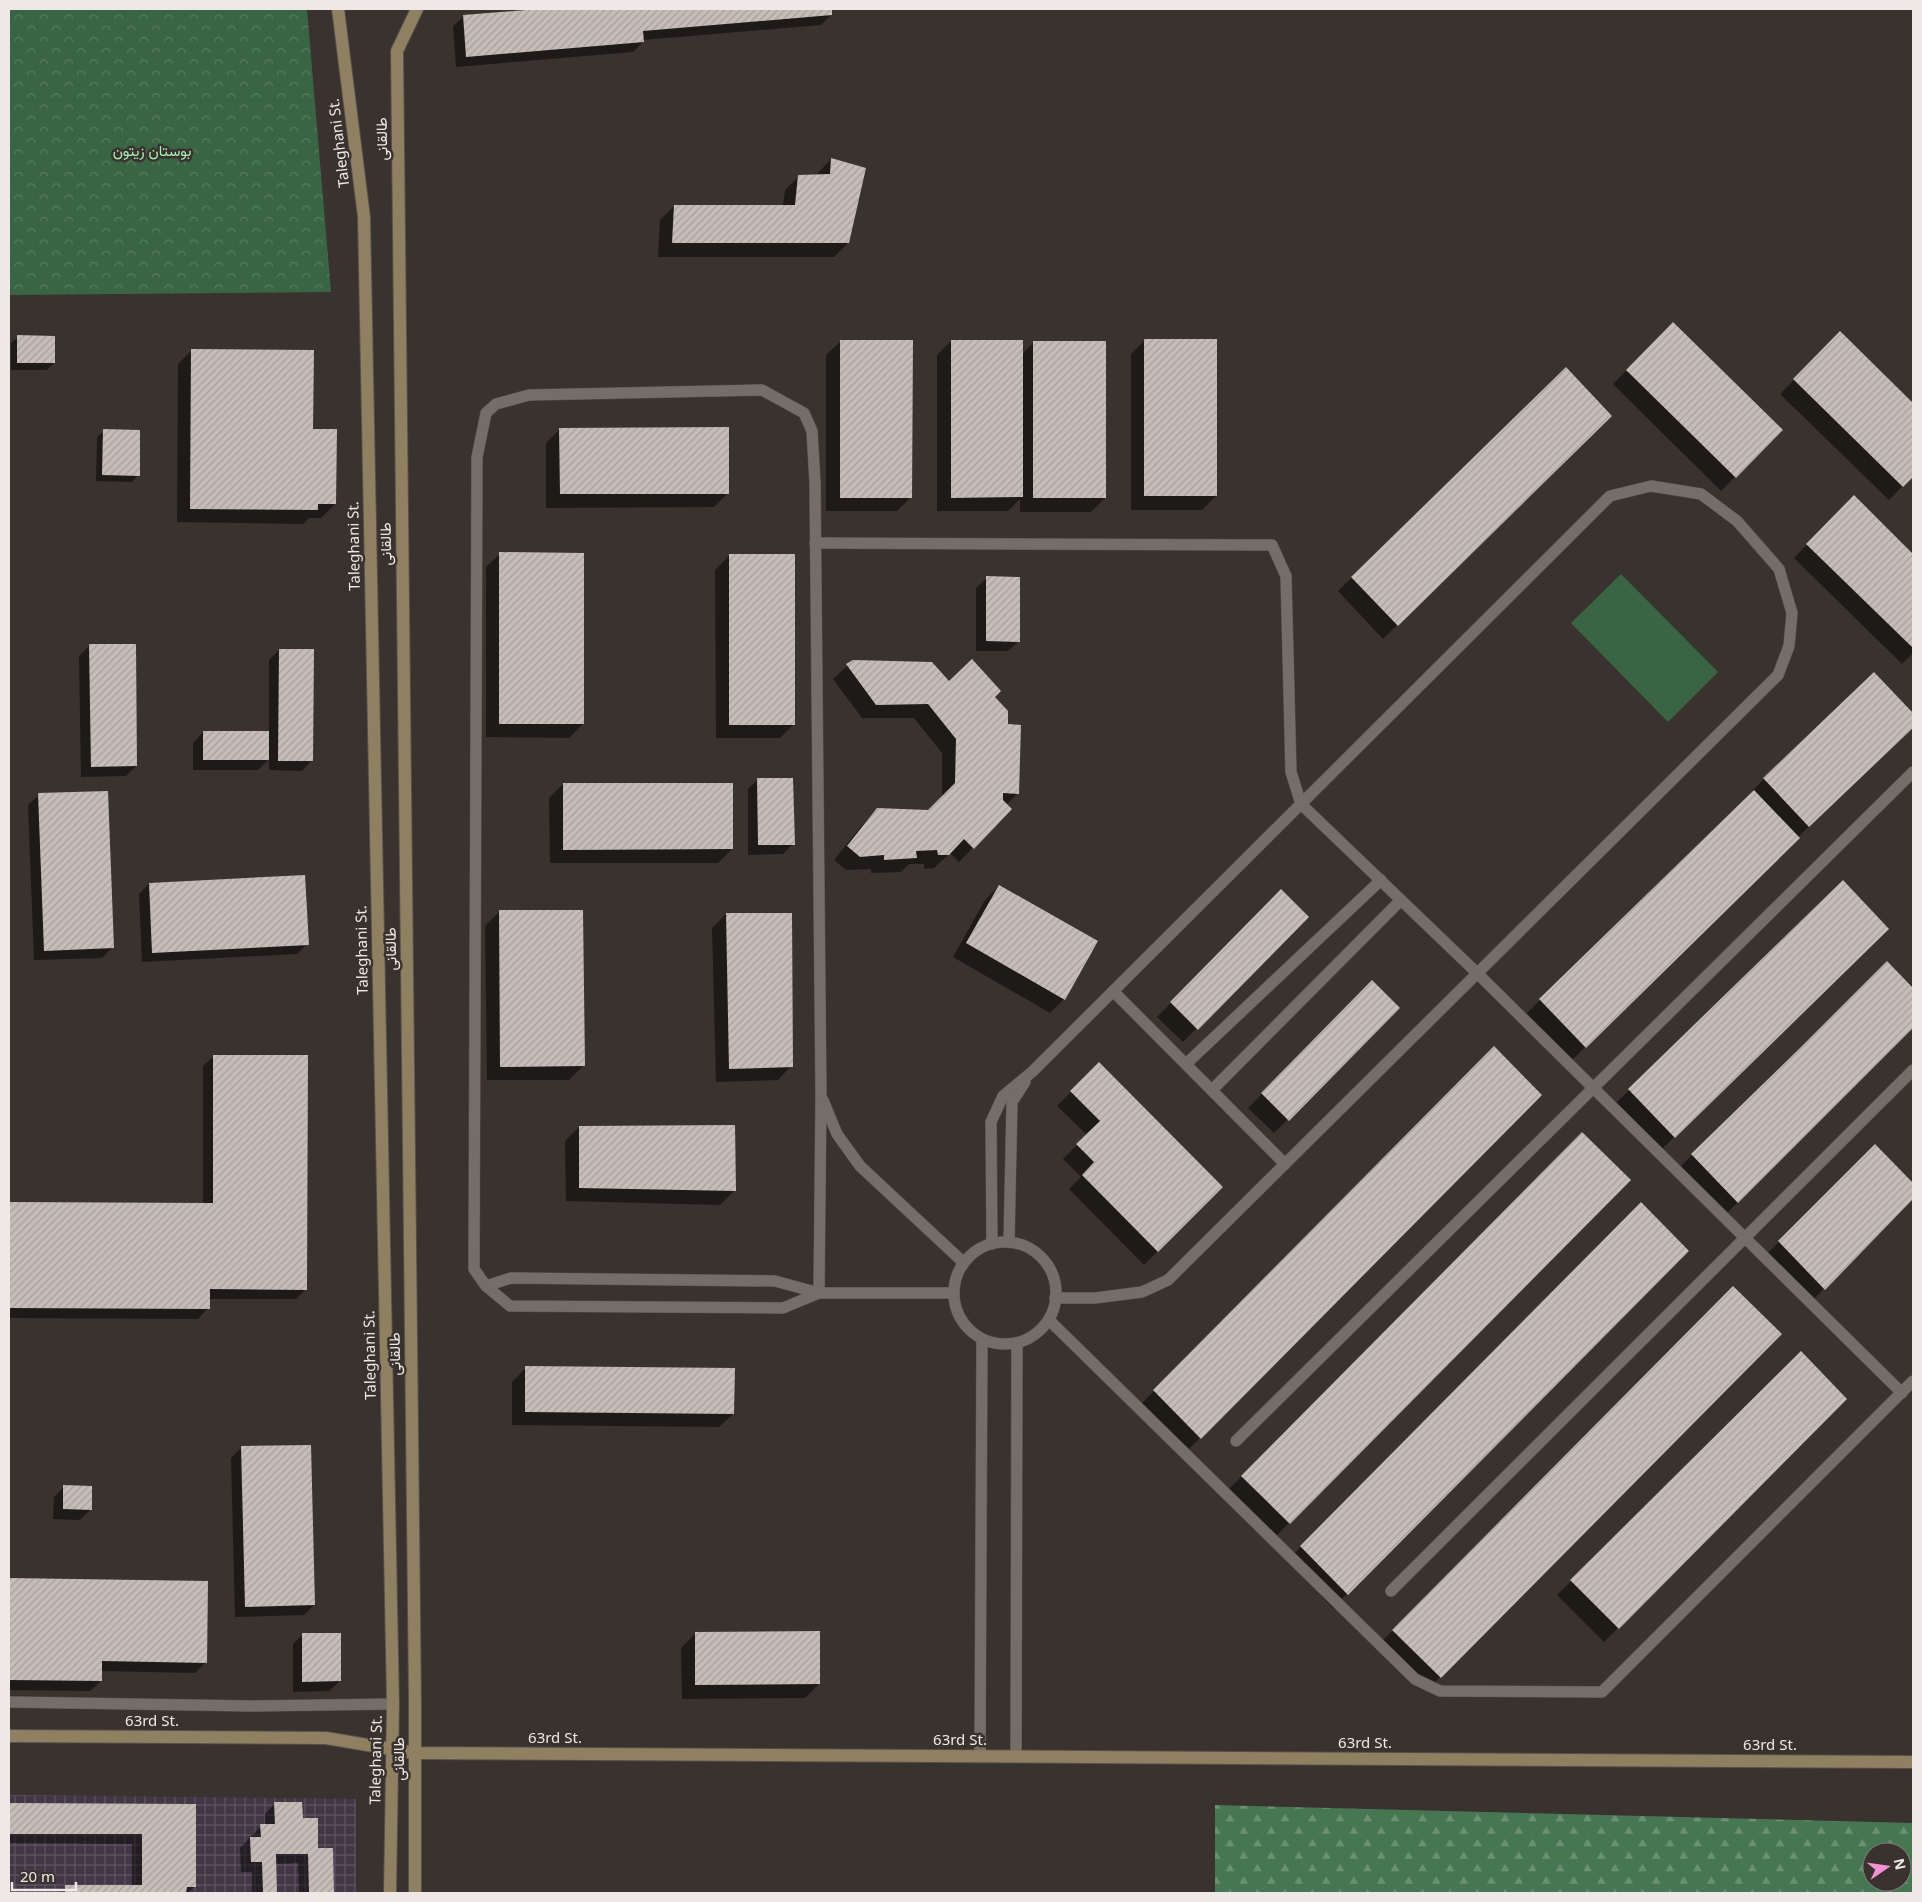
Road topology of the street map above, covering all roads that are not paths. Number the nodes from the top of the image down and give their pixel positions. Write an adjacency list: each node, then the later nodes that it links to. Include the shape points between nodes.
1 (339, 9): 33 (street, Taleghani St., via 364,217)
2 (417, 9): 36 (street, طالقانی, via 397,51)
3 (815, 543): 5 (lane, via 1272,545 1286,576 1291,772); 15 (lane); 21 (lane, via 812,431 804,413 762,390 529,394 496,404 486,413 477,457 474,1269)
4 (1913, 772): 13 (lane)
5 (1301, 804): 6 (lane); 8 (lane, via 1610,496 1651,486 1702,494 1737,521 1779,568 1792,613 1789,646 1778,675); 9 (lane)
6 (1380, 880): 7 (lane); 10 (lane)
7 (1401, 900): 8 (lane); 14 (lane)
8 (1477, 973): 13 (lane); 16 (lane)
9 (1113, 991): 10 (lane); 12 (lane)
10 (1186, 1064): 14 (lane)
11 (1913, 1070): 17 (lane)
12 (1032, 1072): 18 (lane, via 1012,1102); 19 (lane, via 1003,1096 991,1122)
13 (1593, 1087): 17 (lane); 30 (lane)
14 (1212, 1090): 16 (lane)
15 (821, 1096): 20 (lane, via 836,1134 860,1166); 22 (lane)
16 (1286, 1164): 24 (lane, via 1168,1280 1142,1292 1096,1298)
17 (1744, 1237): 29 (lane); 31 (lane)
18 (1009, 1242): 19 (lane); 24 (lane, via 1026,1246 1040,1256 1051,1270 1056,1287)
19 (992, 1244): 20 (lane, via 976,1251)
20 (964, 1263): 23 (lane, via 956,1277)
21 (486, 1286): 22 (lane, via 511,1278 775,1281); 22 (lane, via 510,1306 783,1308)
22 (819, 1293): 23 (lane)
23 (954, 1294): 26 (lane, via 964,1324)
24 (1055, 1298): 25 (lane)
25 (1049, 1320): 27 (lane, via 1038,1333); 29 (lane, via 1415,1679 1440,1691 1602,1692)
26 (982, 1339): 27 (lane, via 991,1343); 37 (lane)
27 (1017, 1343): 38 (lane)
28 (1913, 1381): 29 (lane)
29 (1902, 1393)
30 (1236, 1441)
31 (1391, 1591)
32 (9, 1702): 33 (lane, via 252,1706)
33 (393, 1704): 35 (street, Taleghani St.)
34 (9, 1736): 35 (street, 63rd St., via 326,1738)
35 (393, 1749): 36 (street, 63rd St.); 40 (street, Taleghani St.)
36 (415, 1753): 37 (street, 63rd St.); 41 (street, طالقانی)
37 (980, 1756): 38 (street, 63rd St.)
38 (1016, 1757): 39 (street, 63rd St.)
39 (1913, 1762)
40 (390, 1893)
41 (415, 1893)

